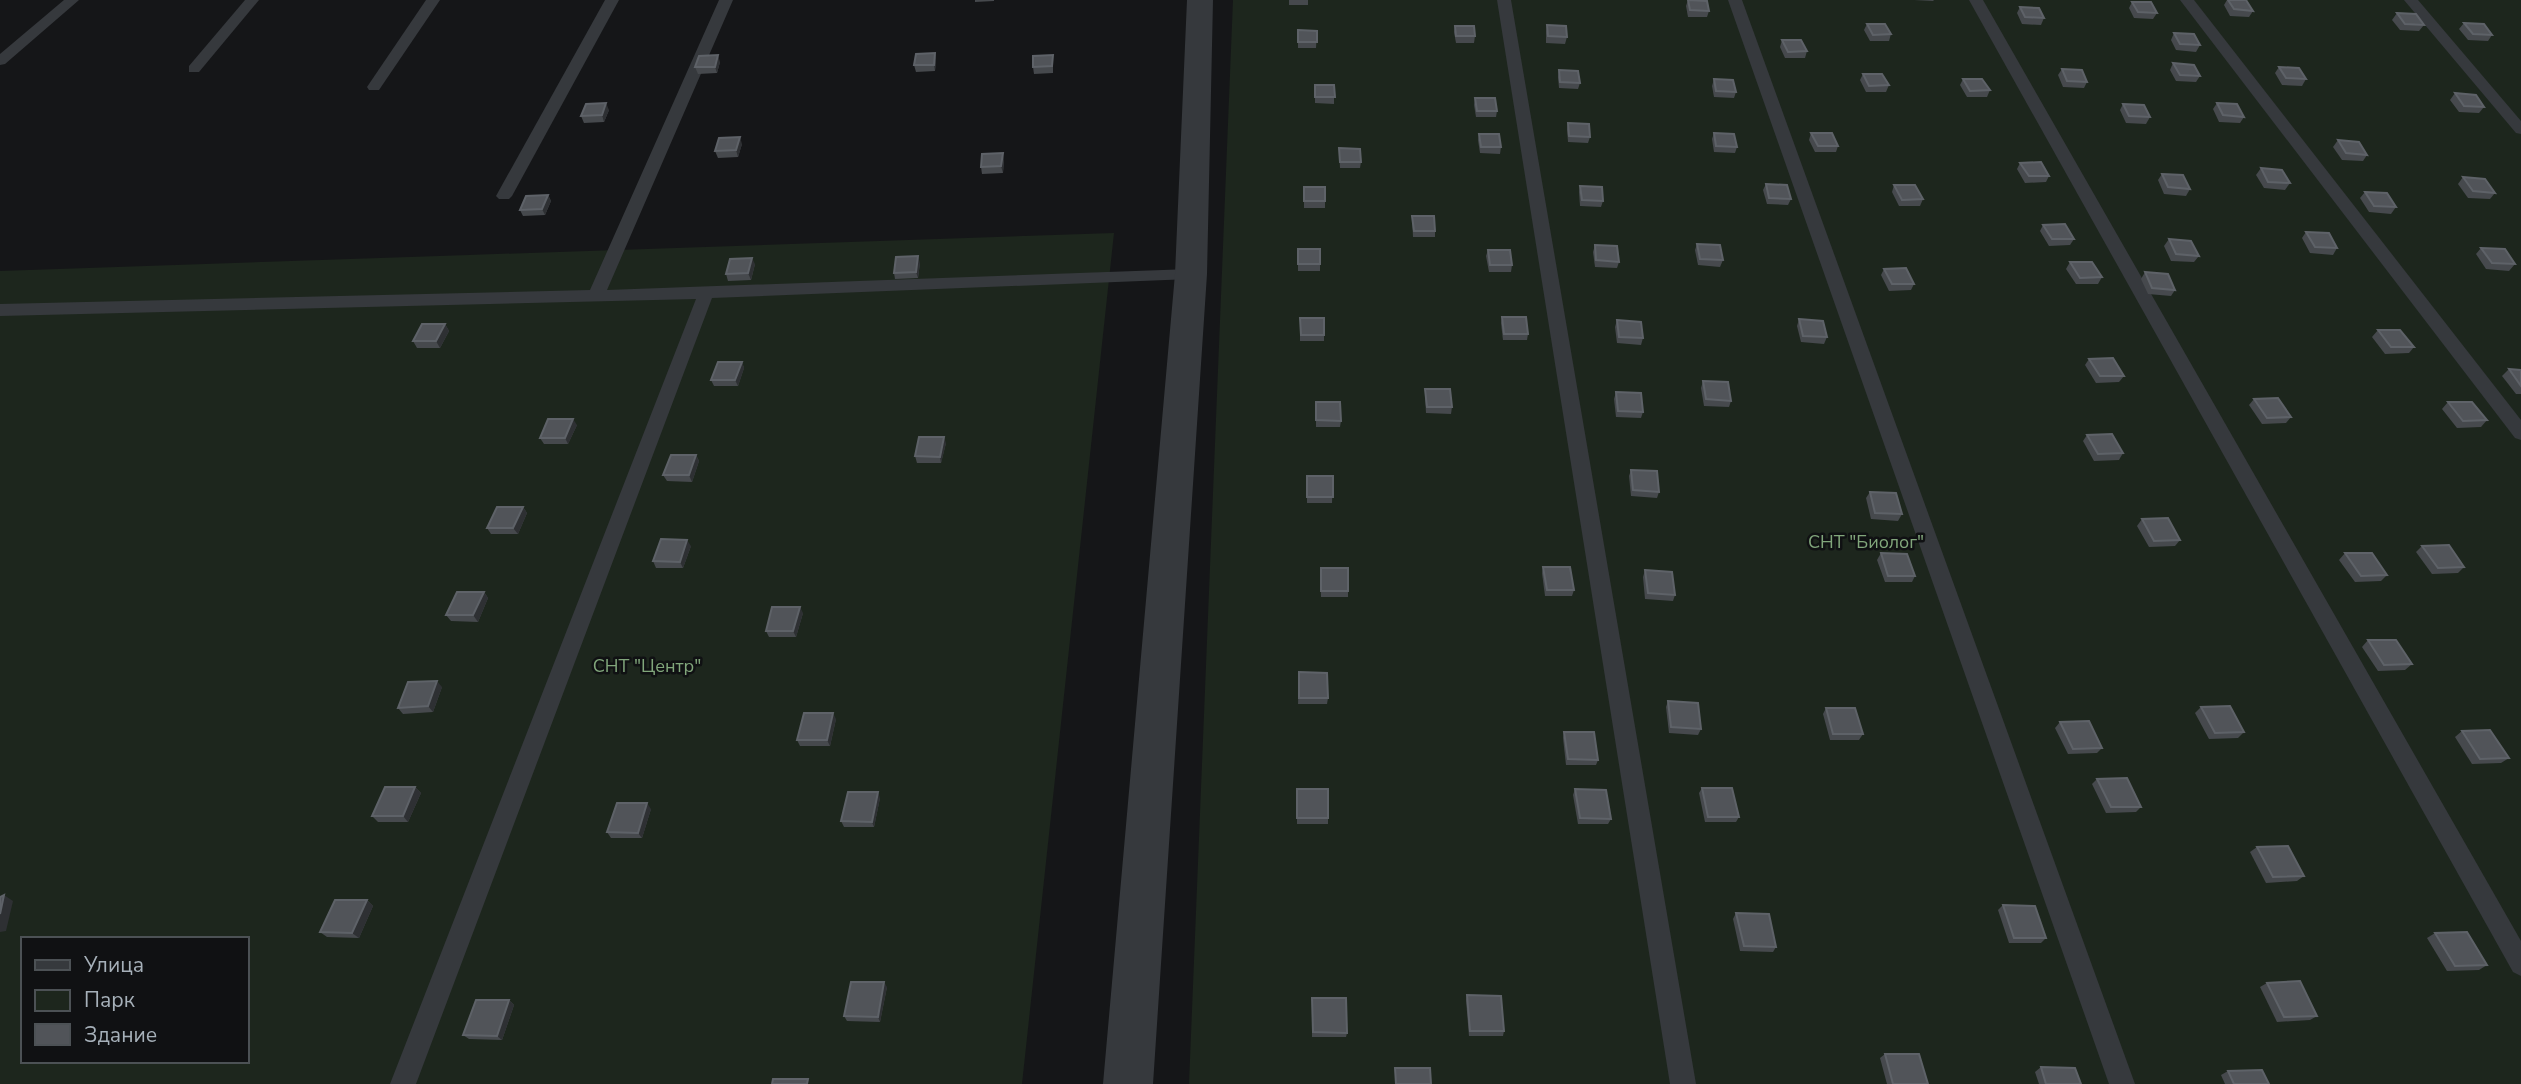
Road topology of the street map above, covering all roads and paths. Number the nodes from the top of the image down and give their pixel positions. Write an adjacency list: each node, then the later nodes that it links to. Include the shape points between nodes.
1 (72, 0): 12 (lane)
2 (251, 0): 13 (lane)
3 (433, 0): 14 (lane)
4 (612, 0): 16 (lane)
5 (726, 0): 19 (lane)
6 (1200, 0): 17 (street)
7 (1504, 0): 25 (lane)
8 (1735, 0): 26 (lane)
9 (1976, 0): 22 (lane)
10 (2187, 0): 21 (lane)
11 (2411, 0): 15 (lane)
12 (0, 61)
13 (194, 69)
14 (374, 87)
15 (2521, 130)
16 (504, 196)
17 (1191, 275): 18 (lane); 24 (street)
18 (706, 293): 19 (lane); 23 (lane)
19 (596, 296): 20 (lane)
20 (0, 310)
21 (2521, 433)
22 (2521, 964)
23 (403, 1084)
24 (1128, 1084)
25 (1683, 1084)
26 (2122, 1084)

